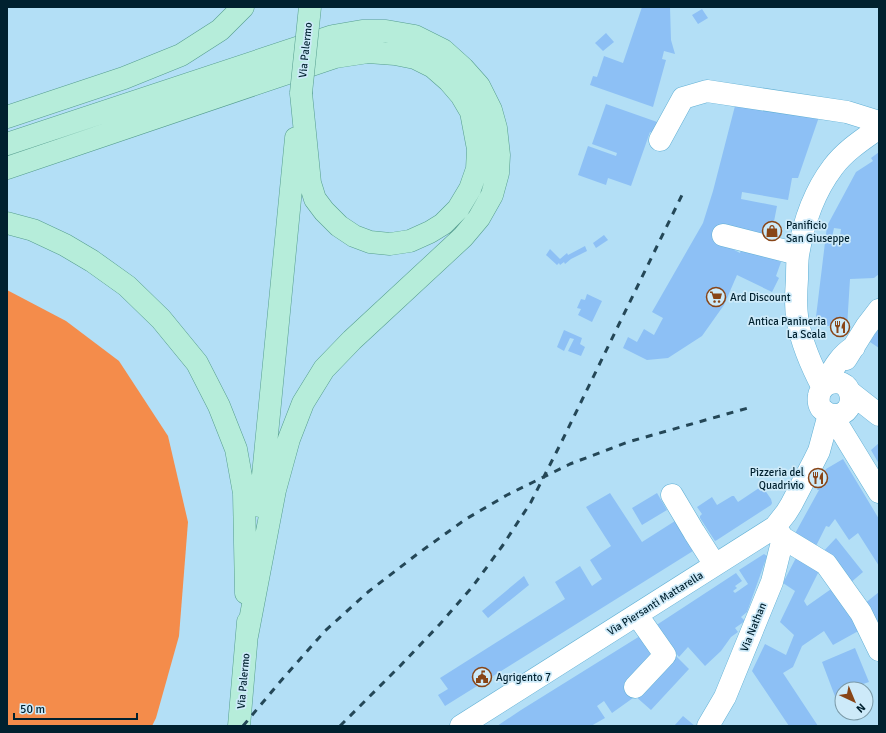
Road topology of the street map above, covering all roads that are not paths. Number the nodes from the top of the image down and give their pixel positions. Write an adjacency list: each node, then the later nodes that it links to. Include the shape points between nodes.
1 (243, 7): 4 (main road, via 220,30 181,55 124,78)
2 (310, 7): 3 (main road, Via Palermo, bridge)
3 (301, 93): 9 (main road, via 310,183 319,205 339,226 354,236 370,242 404,242 430,232 458,209 470,190 477,169 478,149 471,112 461,95 433,67 415,58 395,54 368,52 335,57); 23 (main road)
4 (7, 118)
5 (879, 122): 7 (street, via 847,112 707,91 683,98)
6 (879, 128): 12 (street, via 856,144 833,167 816,196)
7 (660, 140)
8 (7, 144): 23 (main road, via 333,36 362,31 386,31 415,36 443,50 479,86 491,110 497,135 498,173 492,195 479,218 463,237 324,369 303,403 289,440 277,484)
9 (7, 168)
10 (7, 223): 23 (main road, via 33,230 65,245 127,286 161,319 197,363 219,406 236,449 244,493)
11 (723, 235): 12 (street)
12 (798, 254): 14 (street, via 796,298)
13 (879, 310): 15 (street, Via Piersanti Mattarella)
14 (802, 338): 15 (street, via 812,348 826,354 841,354); 16 (street, via 805,372)
15 (850, 349): 16 (street, Via Piersanti Mattarella, via 842,366)
16 (833, 400): 17 (street); 18 (street, via 849,442); 20 (street, Via Piersanti Mattarella, via 819,451 786,513)
17 (877, 414)
18 (879, 492)
19 (672, 495): 21 (street)
20 (779, 532): 21 (street, Via Piersanti Mattarella); 24 (street, via 826,564 861,613); 28 (street, Via Nathan, via 772,582 725,697)
21 (715, 565): 22 (street, Via Piersanti Mattarella)
22 (637, 614): 25 (street, via 665,655); 27 (street, Via Piersanti Mattarella)
23 (247, 636): 26 (main road, Via Palermo)
24 (879, 650)
25 (635, 687)
26 (239, 726)
27 (461, 726)
28 (708, 726)

